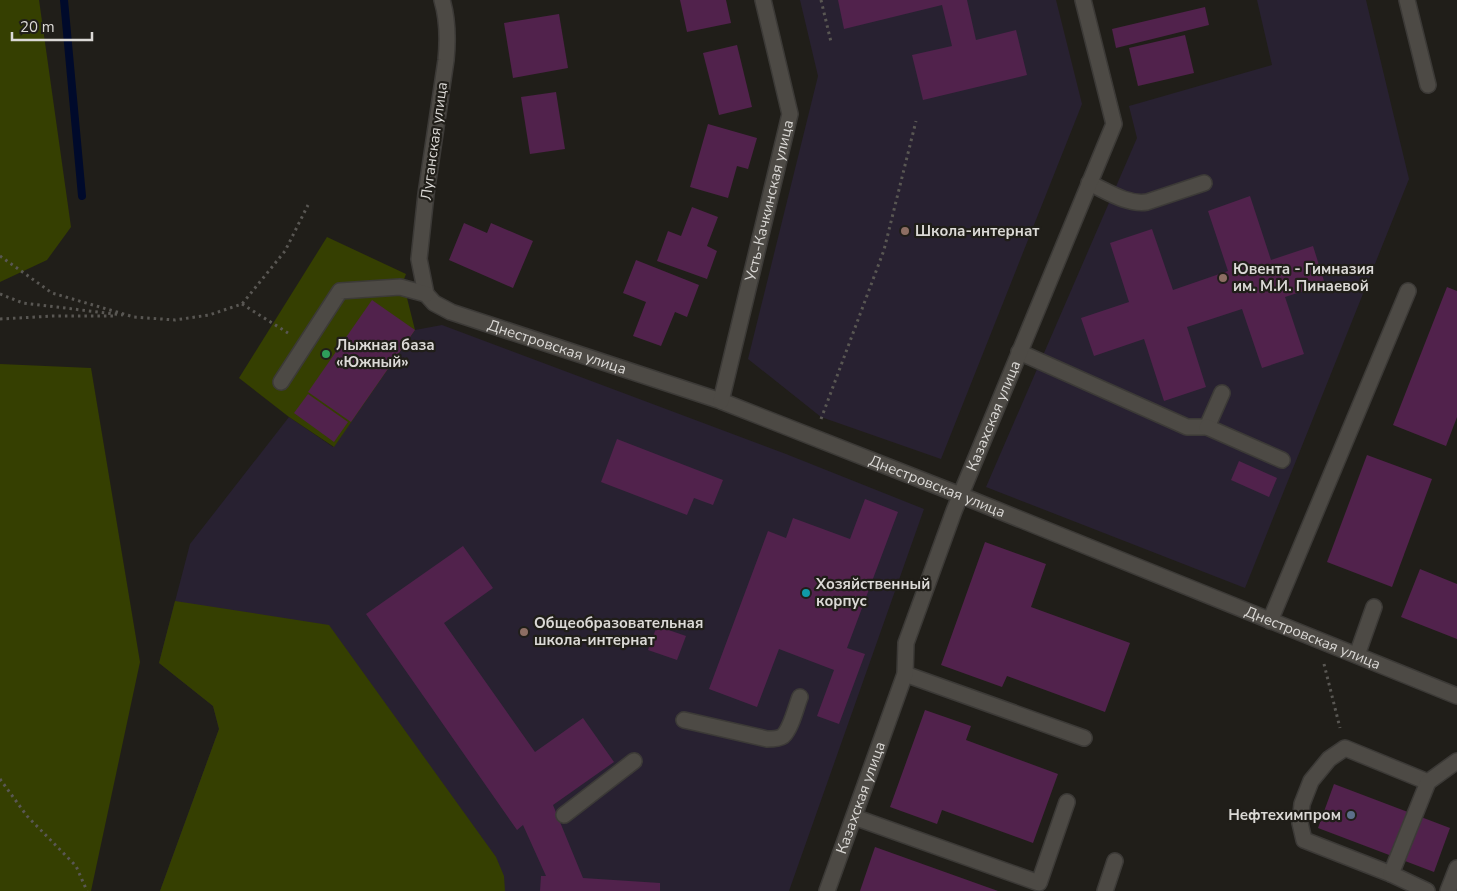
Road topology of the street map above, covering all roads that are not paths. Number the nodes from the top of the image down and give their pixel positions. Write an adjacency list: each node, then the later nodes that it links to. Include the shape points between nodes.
1 (442, 0): 8 (street, Луганская улица, via 448,42 420,242)
2 (763, 0): 13 (street, Усть-Качкинская улица, via 790,114)
3 (1083, 0): 6 (street, Казахская улица, via 1114,124)
4 (1407, 0): 5 (street)
5 (1428, 85)
6 (1089, 183): 7 (street, via 1139,203); 10 (street, Казахская улица)
7 (1204, 183)
8 (424, 288): 11 (street, via 340,290); 13 (street, Днестровская улица, via 434,302 451,312)
9 (1408, 291): 18 (street)
10 (1019, 352): 14 (street, via 1187,426); 16 (street, Казахская улица)
11 (281, 382)
12 (1222, 393): 14 (street)
13 (721, 401): 16 (street, Днестровская улица)
14 (1207, 427): 15 (street)
15 (1282, 460)
16 (960, 494): 18 (street, Днестровская улица); 20 (street, Казахская улица, via 906,643)
17 (1374, 607): 19 (street)
18 (1270, 620): 19 (street, Днестровская улица)
19 (1357, 656): 21 (street, Днестровская улица)
20 (905, 674): 24 (street); 30 (street, Казахская улица)
21 (1457, 696)
22 (800, 697): 23 (street, via 788,727 782,736 775,739)
23 (684, 720)
24 (1084, 738)
25 (634, 761): 29 (street)
26 (1457, 761): 27 (street)
27 (1428, 782): 33 (street); 33 (street, via 1346,748 1329,759 1311,781 1302,804 1300,823 1304,840)
28 (1067, 802): 30 (street, via 1039,883)
29 (564, 815)
30 (854, 817): 34 (street, Казахская улица)
31 (1115, 861): 35 (street)
32 (1457, 868): 37 (street)
33 (1391, 874): 36 (street)
34 (827, 891)
35 (1105, 891)
36 (1427, 891)
37 (1448, 891)

